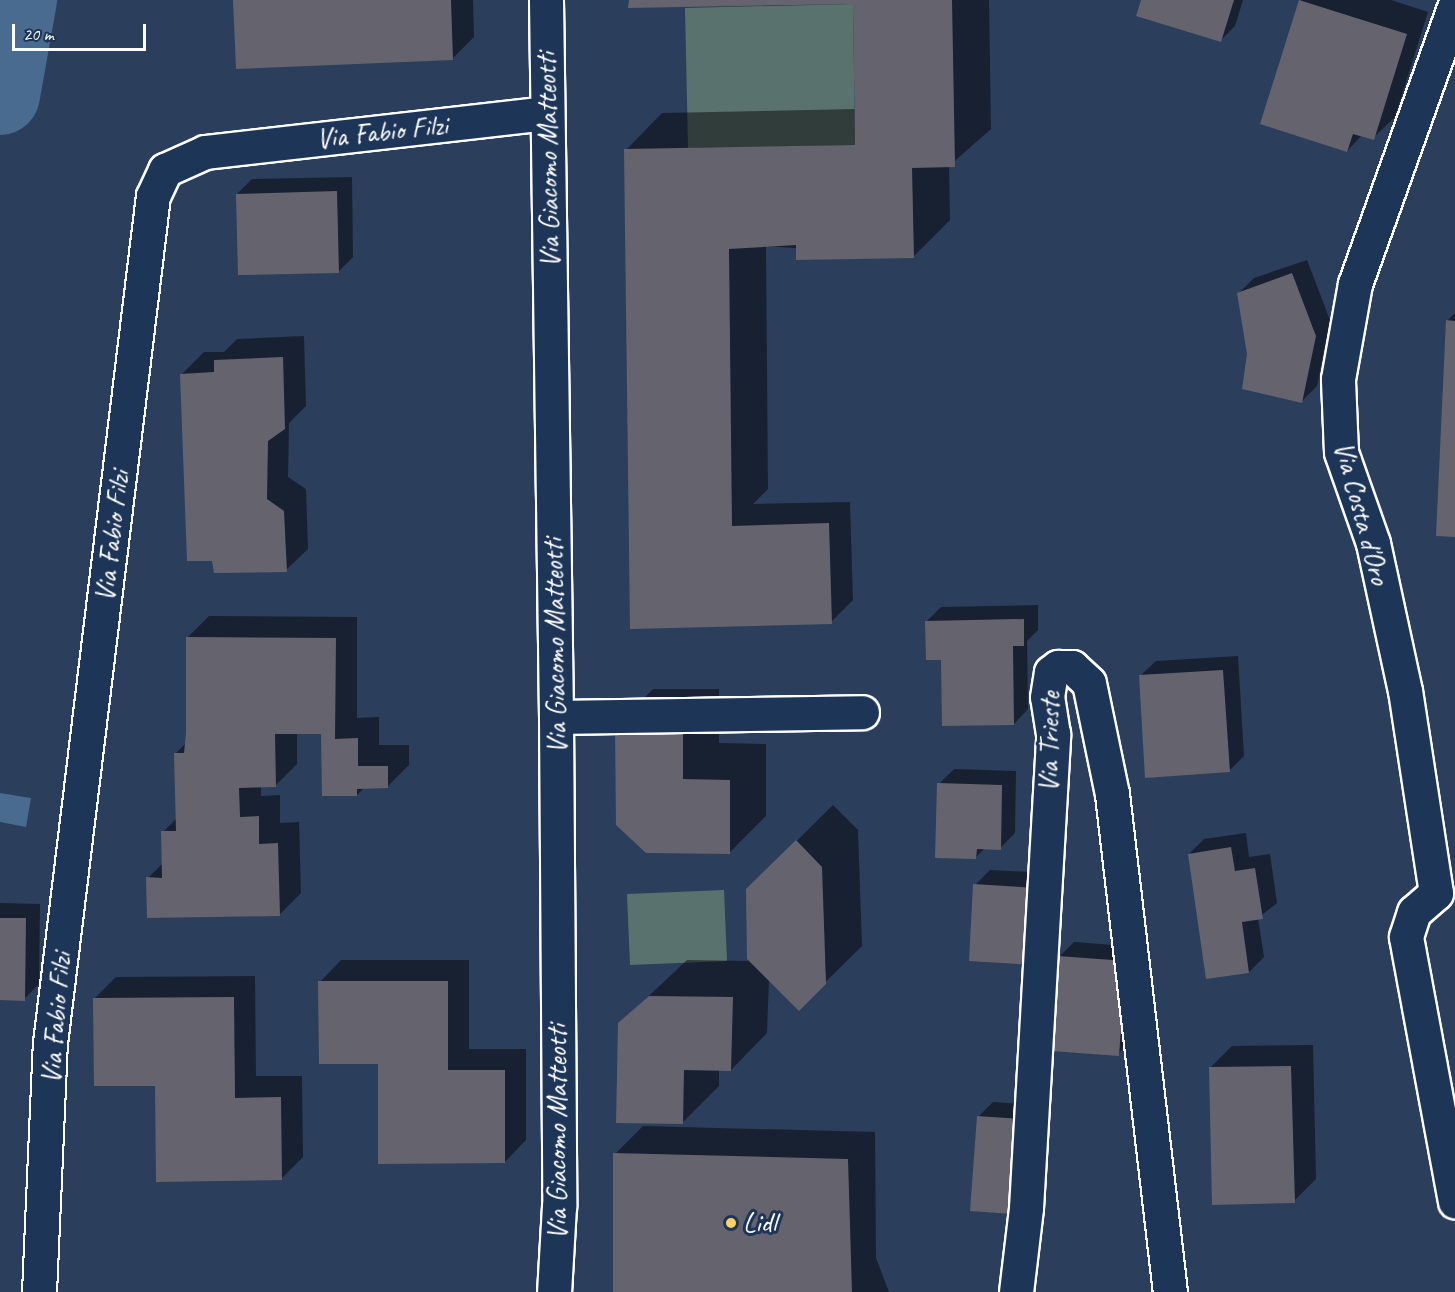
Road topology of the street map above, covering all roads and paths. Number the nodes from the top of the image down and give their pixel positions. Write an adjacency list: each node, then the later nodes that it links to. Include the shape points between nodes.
1 (546, 0): 3 (street, Via Giacomo Matteotti)
2 (1455, 4): 6 (street, Via Costa d'Oro, via 1356,284 1338,379 1341,452 1378,566)
3 (548, 113): 5 (street, Via Giacomo Matteotti); 8 (street, Via Fabio Filzi, via 204,152 165,170 153,196 50,1043)
4 (862, 712): 5 (street)
5 (556, 717): 9 (street, Via Giacomo Matteotti, via 559,1206)
6 (1446, 895): 7 (street, via 1414,912 1406,937)
7 (1455, 1202)
8 (39, 1292)
9 (554, 1292)
10 (1016, 1292): 11 (street, Via Trieste, via 1026,1208 1052,746 1047,697 1051,672 1058,666 1072,667 1089,682 1112,794)
11 (1170, 1292)

